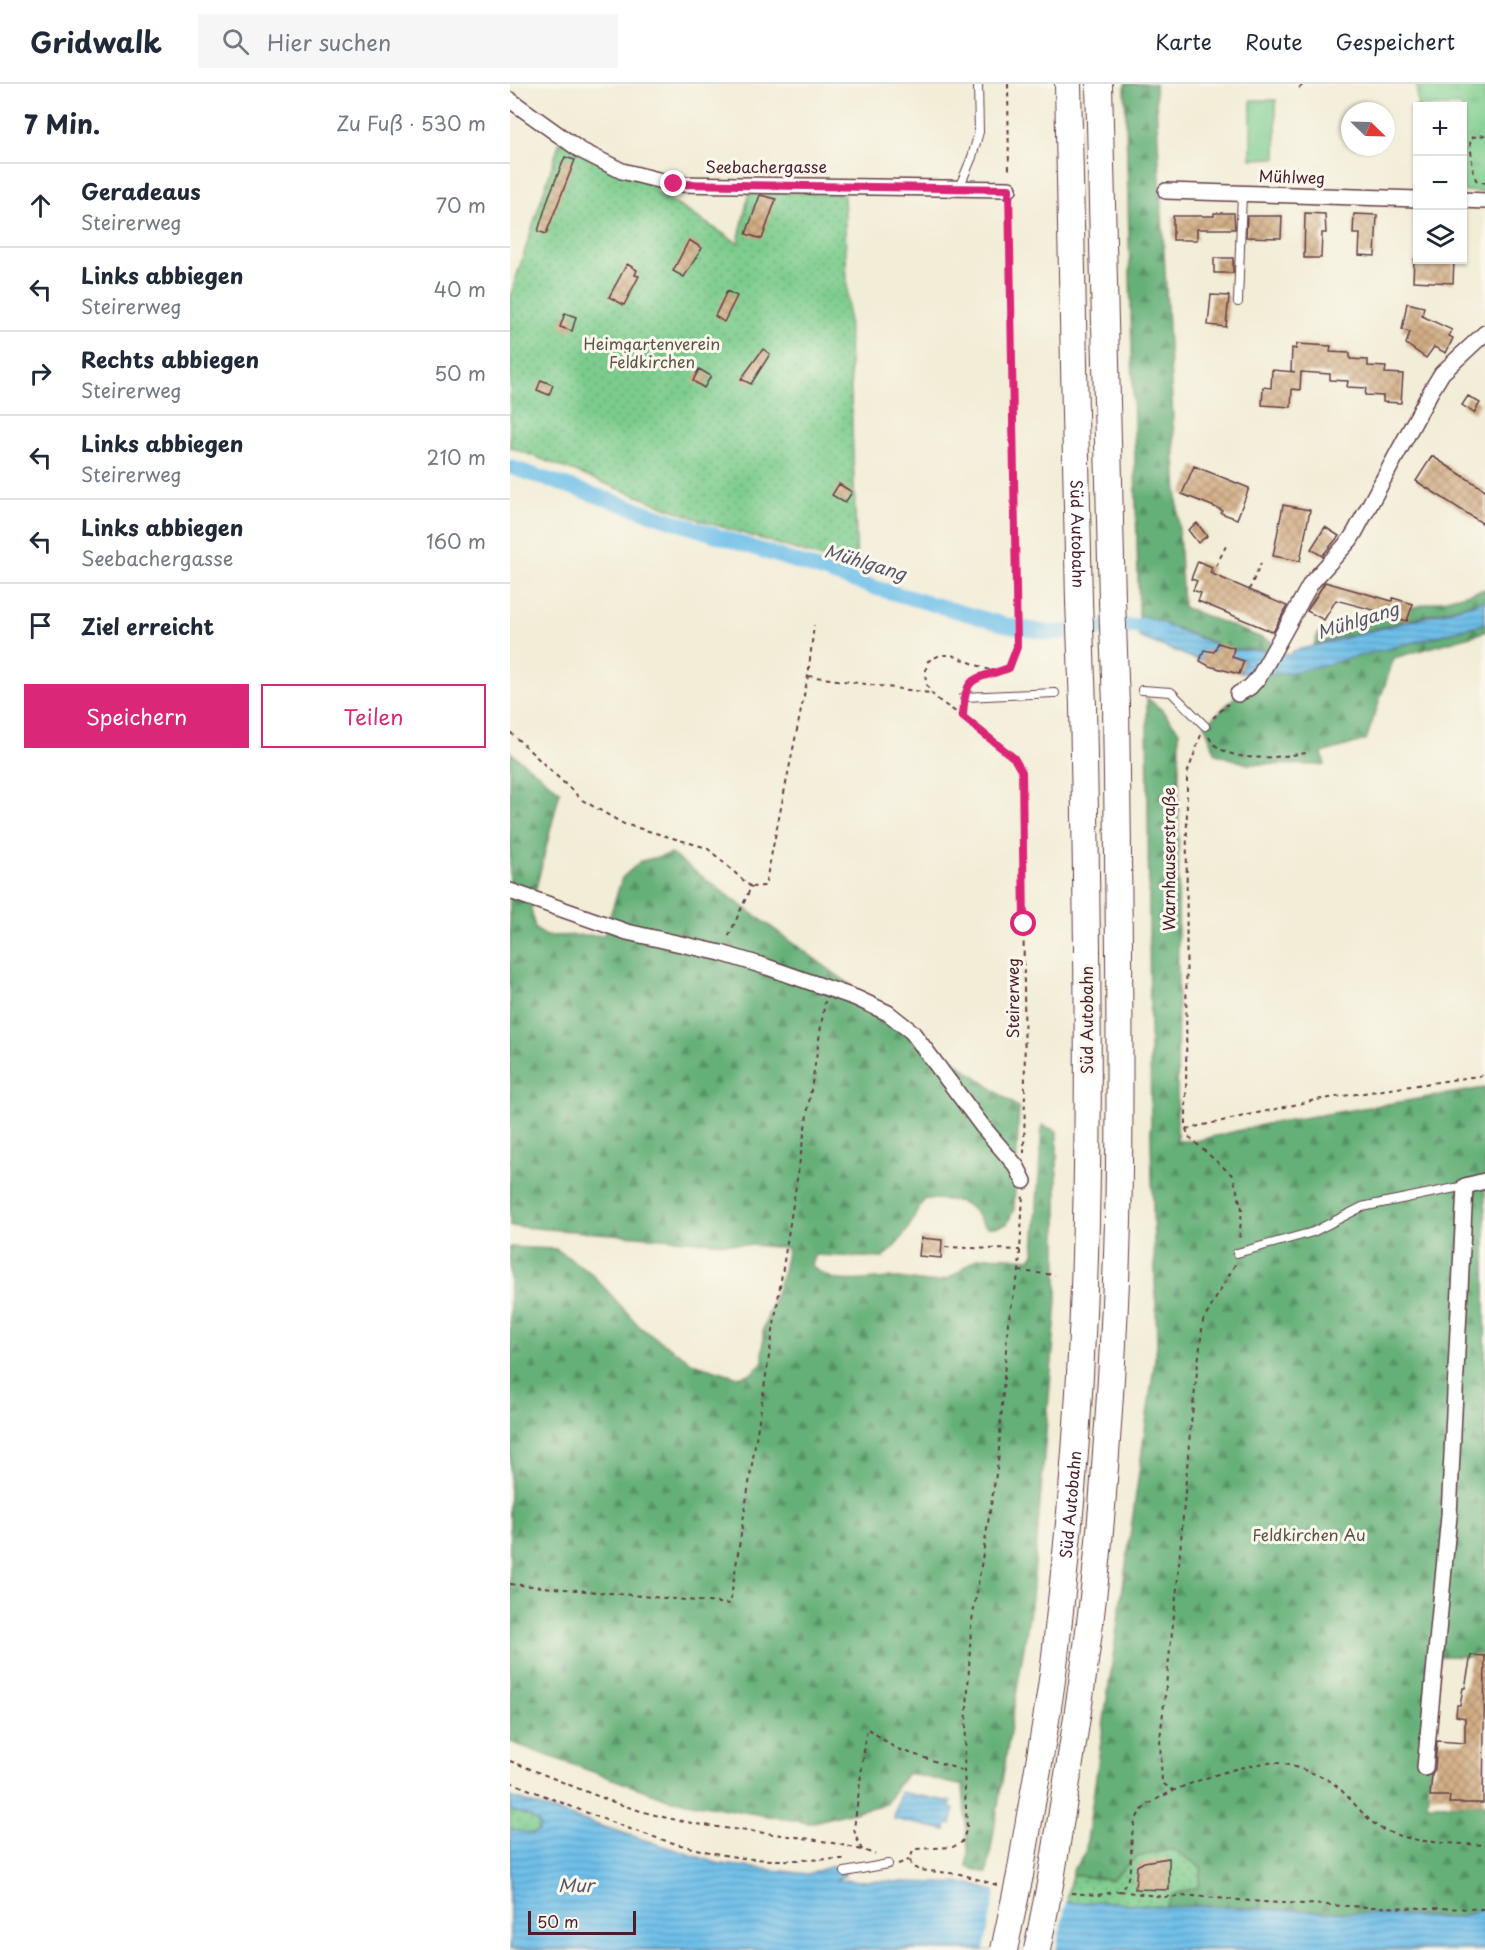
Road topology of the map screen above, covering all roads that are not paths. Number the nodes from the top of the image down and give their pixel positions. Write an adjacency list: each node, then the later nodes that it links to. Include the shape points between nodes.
1 (978, 84): 5 (lane, via 979,132)
2 (1068, 84): 27 (highway, Süd Autobahn, bridge, via 1088,967 1082,1330 1073,1477 1054,1667 1010,1880)
3 (1099, 84): 28 (highway, Süd Autobahn, bridge, via 1119,934 1114,1325 1104,1484 1061,1886)
4 (510, 100): 5 (street, Seebachergasse, via 580,150 622,171 674,184)
5 (959, 188): 6 (street, Seebachergasse)
6 (1009, 189)
7 (1166, 191): 8 (street, Mühlweg)
8 (1242, 194): 9 (street, Mühlweg); 12 (lane)
9 (1413, 199)
10 (1467, 200): 11 (street)
11 (1485, 201)
12 (1238, 303)
13 (1485, 333): 16 (street, via 1442,373 1350,540 1311,583 1259,677)
14 (1142, 690): 18 (lane, via 1171,692)
15 (1055, 693): 17 (lane)
16 (1238, 694)
17 (964, 697)
18 (1205, 726)
19 (510, 891): 20 (street, via 627,932 721,953 856,998 888,1013 912,1032)
20 (1024, 1181)
21 (1485, 1181): 22 (street)
22 (1466, 1186): 23 (lane, via 1362,1207 1313,1232); 24 (street, via 1449,1516)
23 (1238, 1253)
24 (1425, 1768)
25 (890, 1862): 26 (lane)
26 (845, 1872)
27 (1004, 1950)
28 (1036, 1950)

